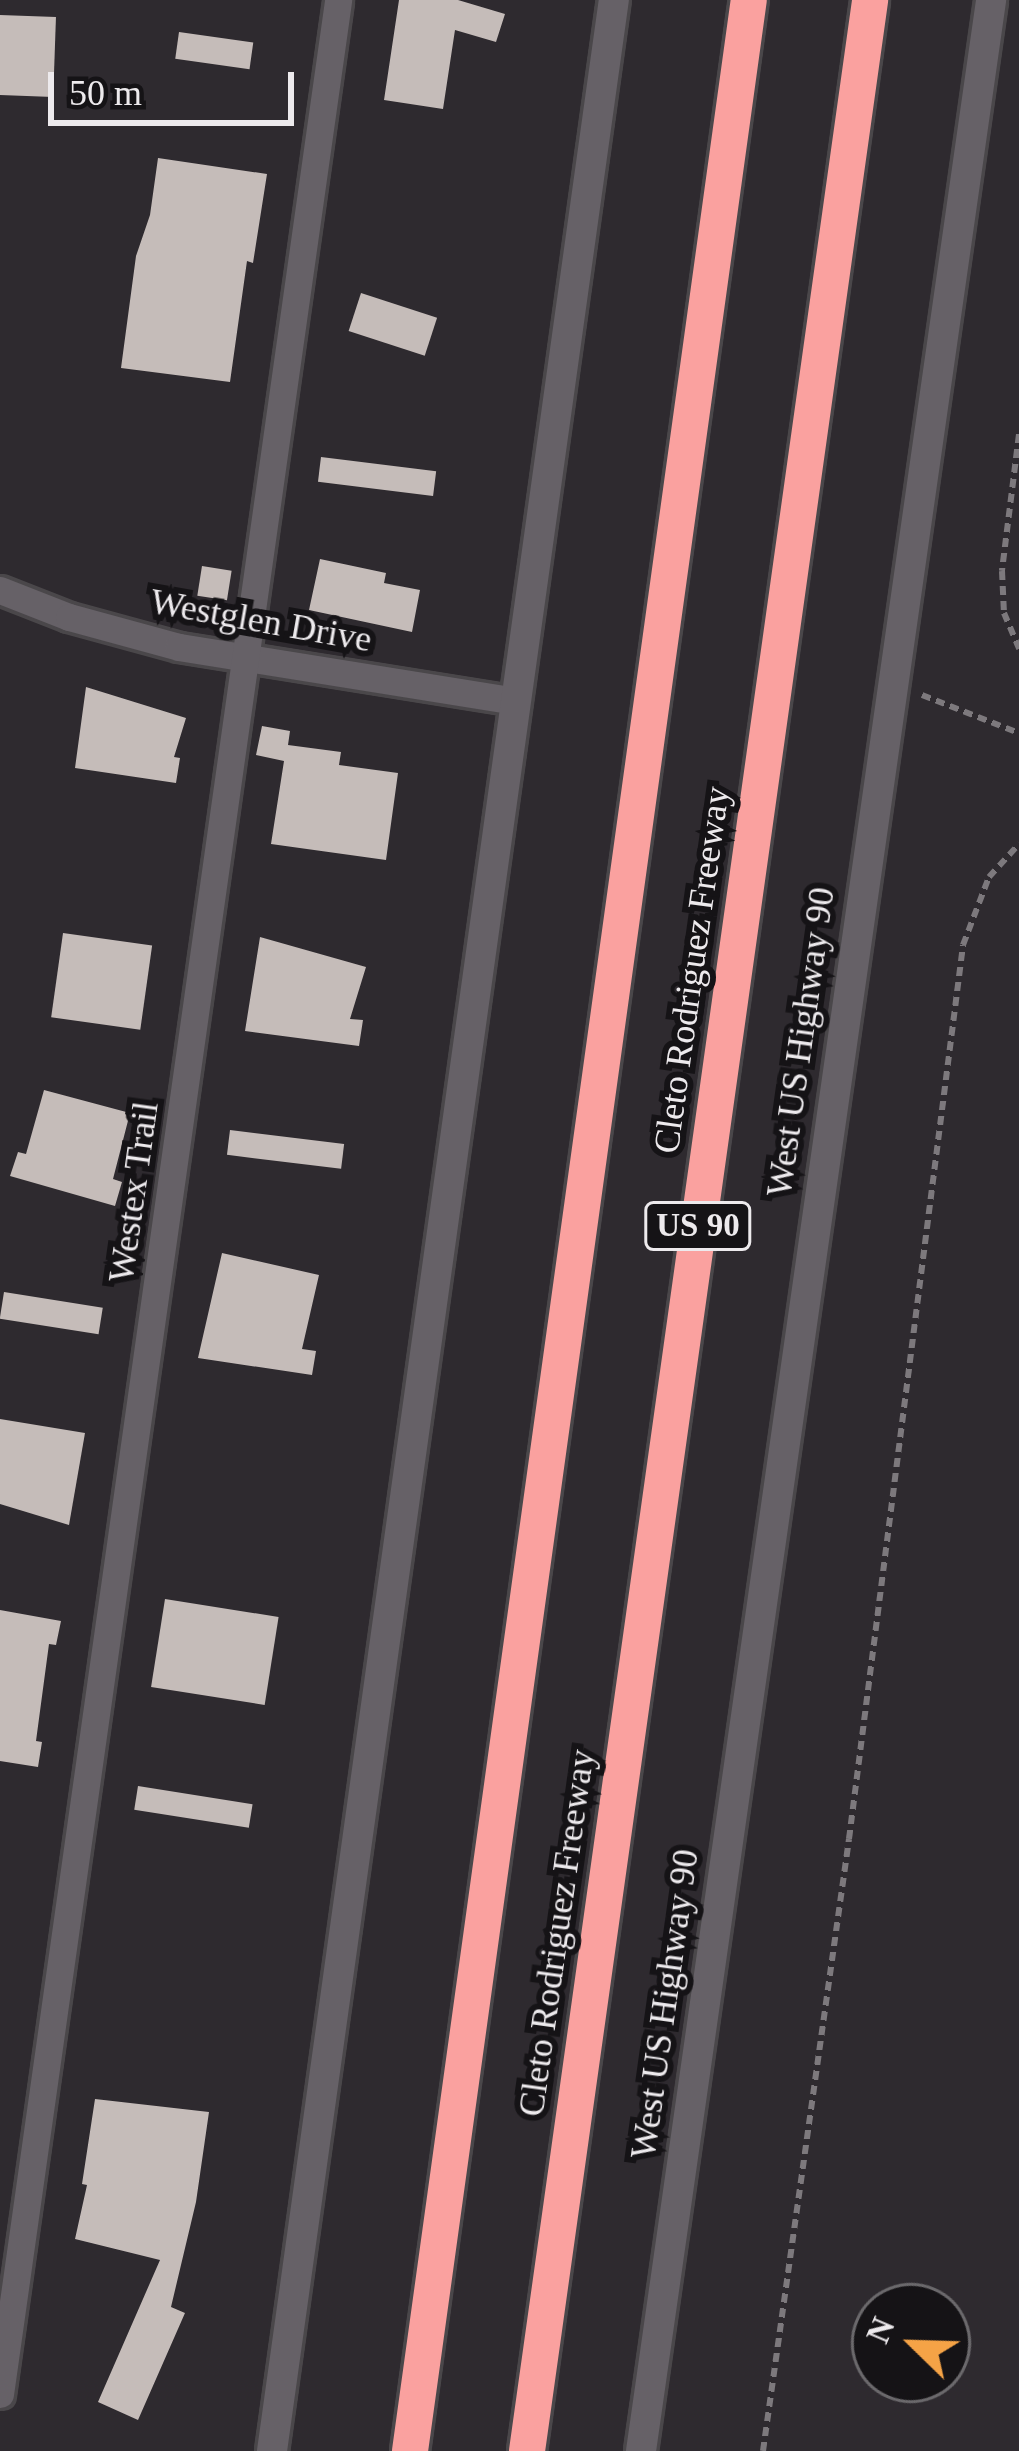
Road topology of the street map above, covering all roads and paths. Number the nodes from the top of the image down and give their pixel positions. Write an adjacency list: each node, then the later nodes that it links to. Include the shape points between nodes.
1 (338, 0): 9 (street, Westex Trail)
2 (614, 0): 11 (main road)
3 (748, 0): 16 (highway, Cleto Rodriguez Freeway)
4 (870, 0): 17 (highway, Cleto Rodriguez Freeway / US 90)
5 (991, 0): 10 (main road, West US Highway 90)
6 (1019, 434): 8 (path, via 1002,571 1004,613)
7 (0, 590): 9 (street, Westglen Drive, via 120,632)
8 (1019, 649)
9 (246, 656): 11 (street, Westglen Drive); 14 (street, Westex Trail)
10 (891, 682): 12 (path); 18 (main road, West US Highway 90)
11 (516, 701): 15 (main road)
12 (1019, 734)
13 (1019, 844): 19 (path, via 988,877 963,945)
14 (1, 2394)
15 (272, 2451)
16 (410, 2451)
17 (527, 2451)
18 (641, 2451)
19 (763, 2451)

